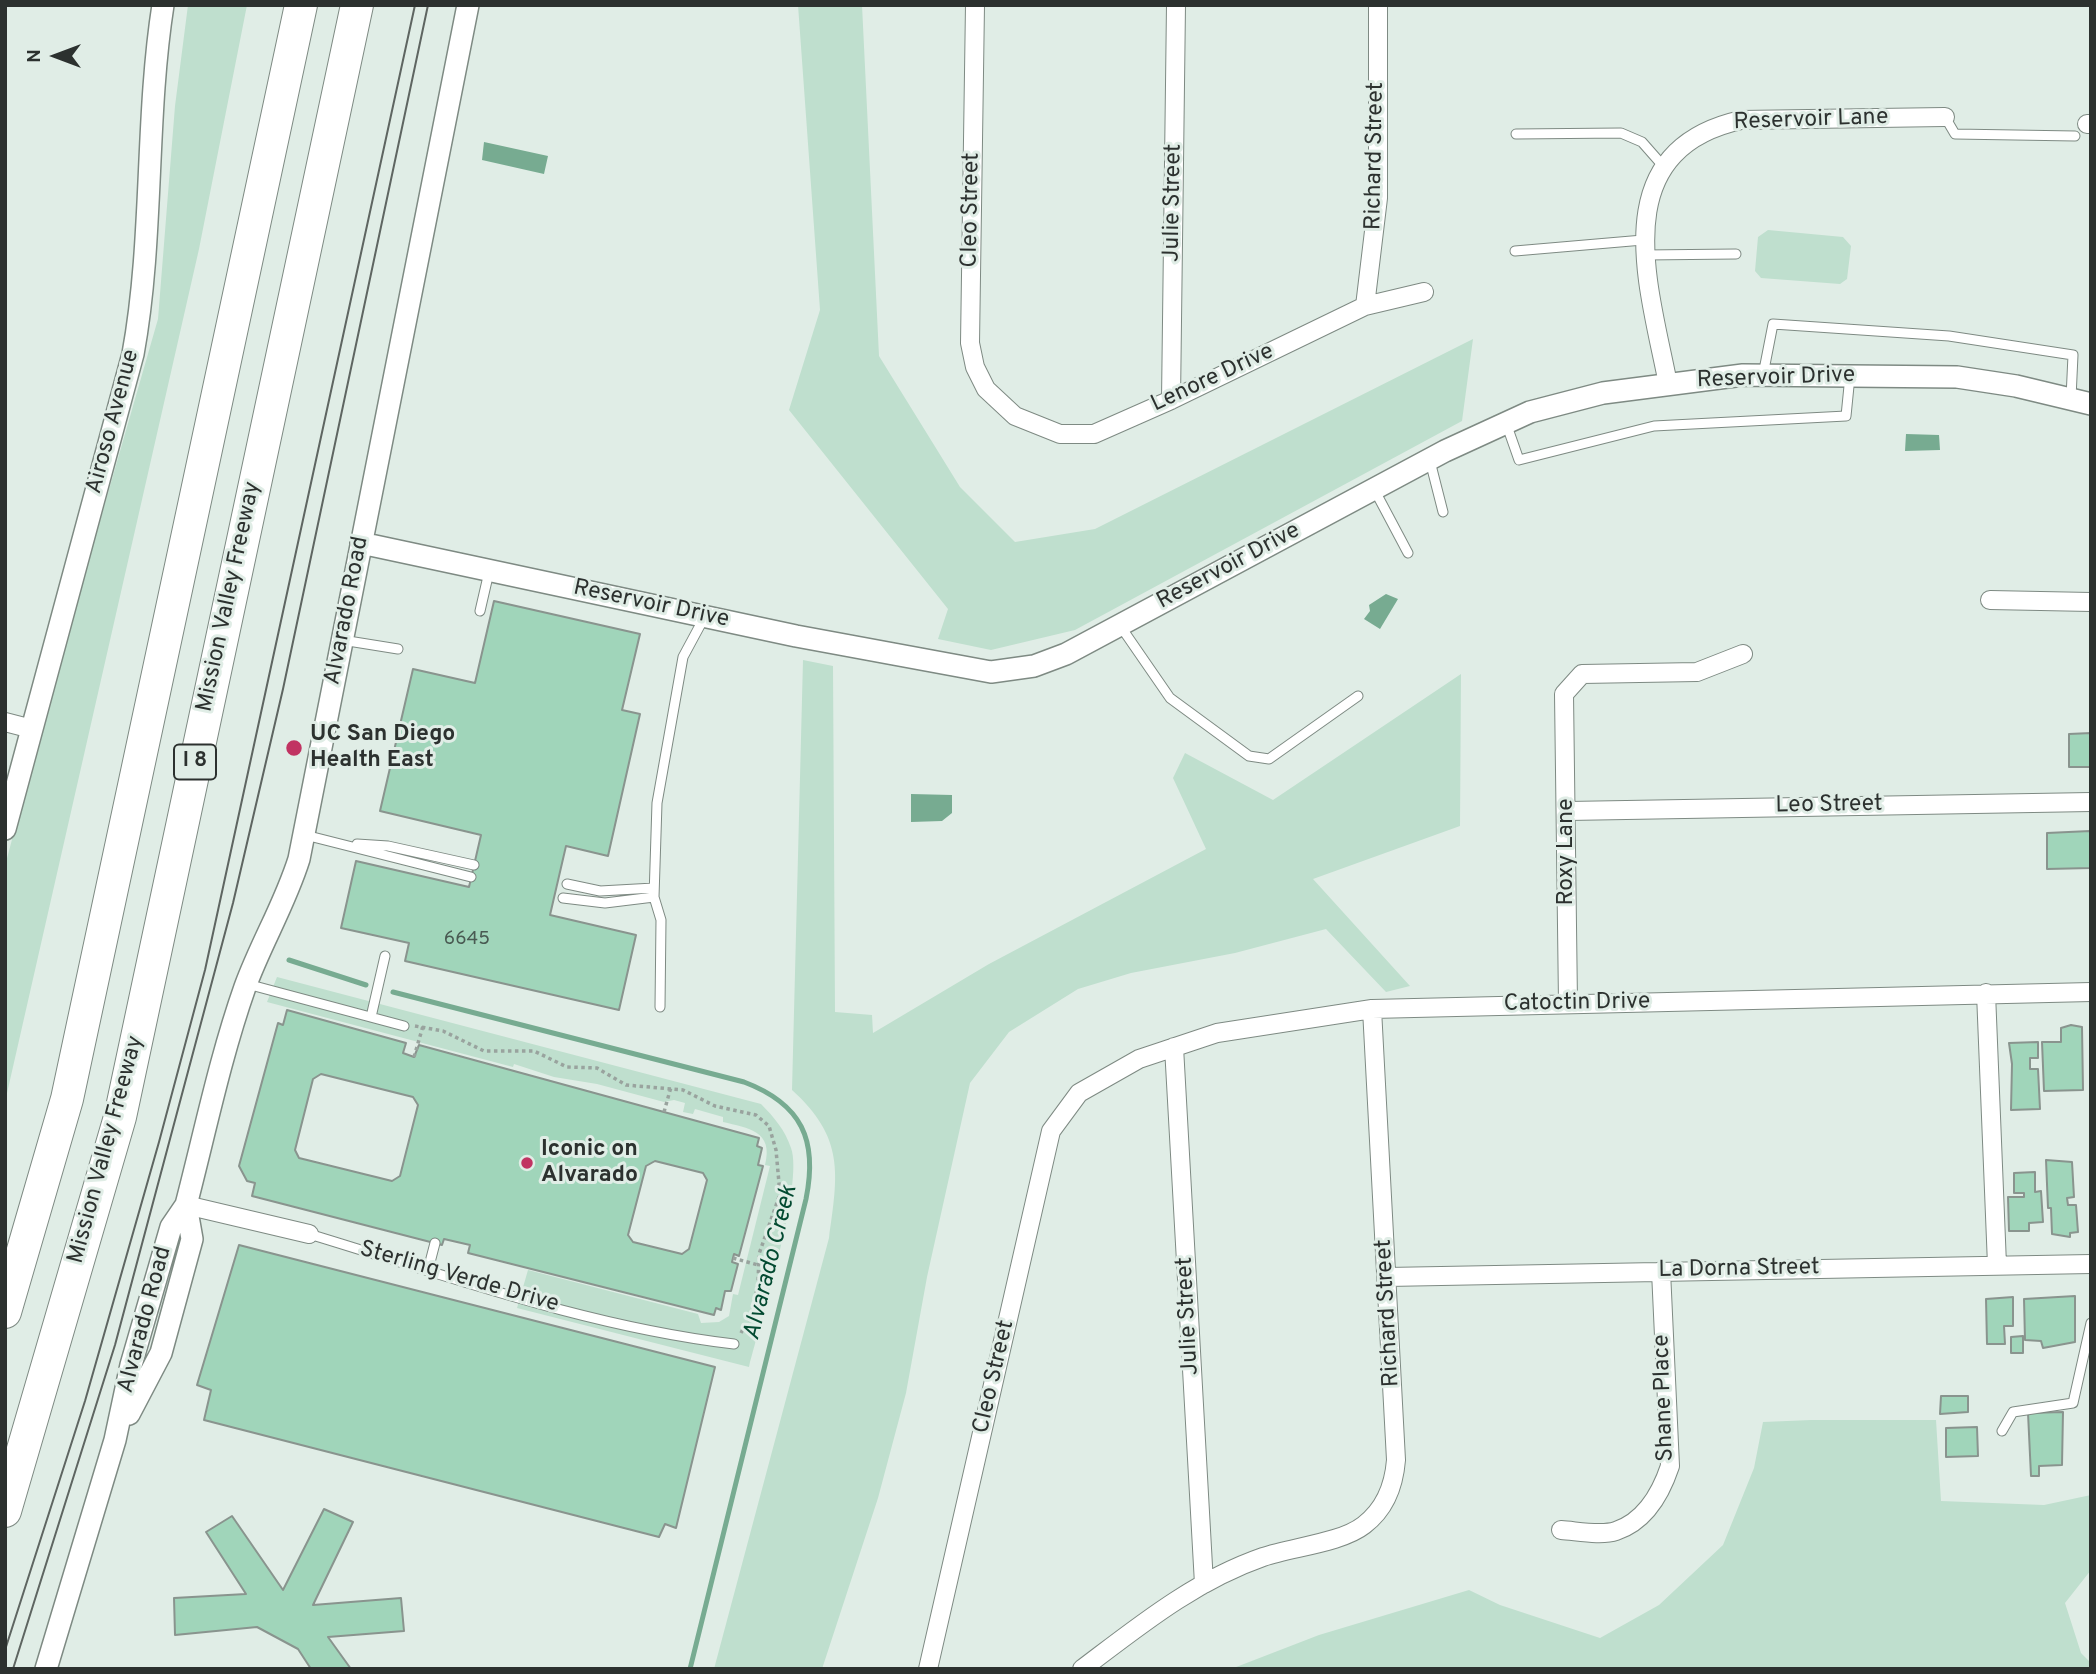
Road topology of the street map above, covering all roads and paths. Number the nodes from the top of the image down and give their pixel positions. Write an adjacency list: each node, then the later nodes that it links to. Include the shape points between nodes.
1 (163, 5): 40 (street, Airoso Avenue, via 139,319)
2 (301, 5): 76 (highway, I 8, via 67,1099)
3 (357, 5): 80 (highway, Mission Valley Freeway / I 8, via 120,1117)
4 (468, 5): 27 (street, Alvarado Road)
5 (975, 5): 22 (street, Cleo Street, via 970,343 980,379)
6 (1176, 5): 20 (street, Julie Street)
7 (1378, 5): 16 (street, Richard Street, via 1378,198)
8 (1945, 117): 9 (lane, via 1955,134); 11 (street, Reservoir Lane, via 1741,120 1697,136)
9 (2084, 128)
10 (1516, 134): 11 (lane, via 1621,133 1642,142)
11 (1664, 167): 12 (street, Reservoir Lane, via 1650,195)
12 (1644, 247): 13 (lane); 14 (lane); 19 (street, Reservoir Lane)
13 (1515, 251)
14 (1736, 254)
15 (1424, 292): 16 (street, Lenore Drive)
16 (1365, 306): 20 (street, Lenore Drive)
17 (1763, 375): 18 (street, Reservoir Drive); 19 (street, Reservoir Drive); 21 (lane, via 1773,324 1949,336 2073,355)
18 (1850, 376): 21 (street, Reservoir Drive, via 1957,377); 23 (lane, via 1846,416 1654,426 1519,460)
19 (1668, 384): 23 (street, Reservoir Drive, via 1603,393)
20 (1171, 400): 22 (street, Lenore Drive, via 1094,434 1077,435 1044,430)
21 (2081, 402)
22 (1002, 406)
23 (1506, 423): 24 (street, Reservoir Drive)
24 (1430, 459): 25 (street, Reservoir Drive); 26 (lane)
25 (1374, 489): 28 (lane); 34 (street, Reservoir Drive)
26 (1443, 512)
27 (361, 543): 29 (street, Reservoir Drive); 35 (street, Alvarado Road)
28 (1408, 553)
29 (489, 570): 32 (lane); 33 (street, Reservoir Drive)
30 (1990, 600): 31 (street)
31 (2091, 602)
32 (480, 611)
33 (704, 616): 34 (street, Reservoir Drive, via 991,672 1043,663); 49 (lane, via 683,657 681,695 657,803)
34 (1120, 625): 38 (lane, via 1170,698 1249,756 1269,759)
35 (342, 640): 36 (lane); 44 (street, Alvarado Road)
36 (398, 649)
37 (1743, 654): 42 (street, Roxy Lane, via 1697,672 1582,674 1564,694)
38 (1358, 696)
39 (5, 722): 40 (street)
40 (32, 729): 43 (street, Airoso Avenue)
41 (2091, 802): 42 (street, Leo Street)
42 (1568, 811): 55 (street, Roxy Lane)
43 (5, 829)
44 (305, 835): 45 (lane); 52 (street, Alvarado Road, via 288,894)
45 (344, 843): 46 (lane, via 388,846); 47 (lane, via 385,858)
46 (474, 864)
47 (471, 877)
48 (567, 884): 49 (lane, via 600,891)
49 (654, 892): 50 (lane, via 605,903); 56 (lane, via 661,920)
50 (563, 898)
51 (385, 956): 58 (lane)
52 (247, 984): 58 (lane); 66 (street, Alvarado Road, via 230,1032)
53 (2091, 992): 54 (street, Catoctin Drive)
54 (1986, 993): 55 (street, Catoctin Drive); 72 (street)
55 (1568, 1003): 57 (street, Catoctin Drive)
56 (660, 1007)
57 (1371, 1009): 61 (street, Catoctin Drive, via 1217,1033); 75 (street, Richard Street)
58 (371, 1017): 59 (lane)
59 (404, 1026): 60 (path)
60 (423, 1026): 62 (path); 63 (path, via 484,1051 534,1051 567,1067 597,1068 626,1085)
61 (1174, 1047): 64 (street, Catoctin Drive, via 1139,1059); 82 (street, Julie Street)
62 (414, 1057)
63 (671, 1087): 65 (path); 71 (path, via 715,1106 756,1115 769,1126 780,1194)
64 (1079, 1093): 84 (street, Cleo Street, via 1051,1130)
65 (664, 1112)
66 (186, 1205): 67 (street, Sterling Verde Drive); 83 (street, Alvarado Road, via 172,1227 131,1365 116,1440)
67 (309, 1234): 73 (lane, Sterling Verde Drive)
68 (435, 1243): 73 (lane)
69 (733, 1258): 71 (path)
70 (2091, 1264): 72 (street, La Dorna Street)
71 (758, 1265): 78 (path, via 752,1312)
72 (1997, 1265): 74 (street, La Dorna Street)
73 (428, 1270): 78 (lane, Sterling Verde Drive, via 665,1335)
74 (1661, 1271): 75 (street, La Dorna Street); 81 (street, Shane Place, via 1670,1466 1661,1494 1641,1516 1615,1531)
75 (1387, 1277): 82 (street, Richard Street, via 1396,1460 1392,1485 1381,1508 1355,1531 1262,1557)
76 (5, 1312)
77 (2091, 1323): 79 (lane, via 2073,1403 2013,1412)
78 (734, 1344)
79 (2002, 1431)
80 (5, 1511)
81 (1561, 1530)
82 (1204, 1584): 85 (street, Richard Street, via 1175,1599)
83 (46, 1669)
84 (928, 1669)
85 (1082, 1669)

